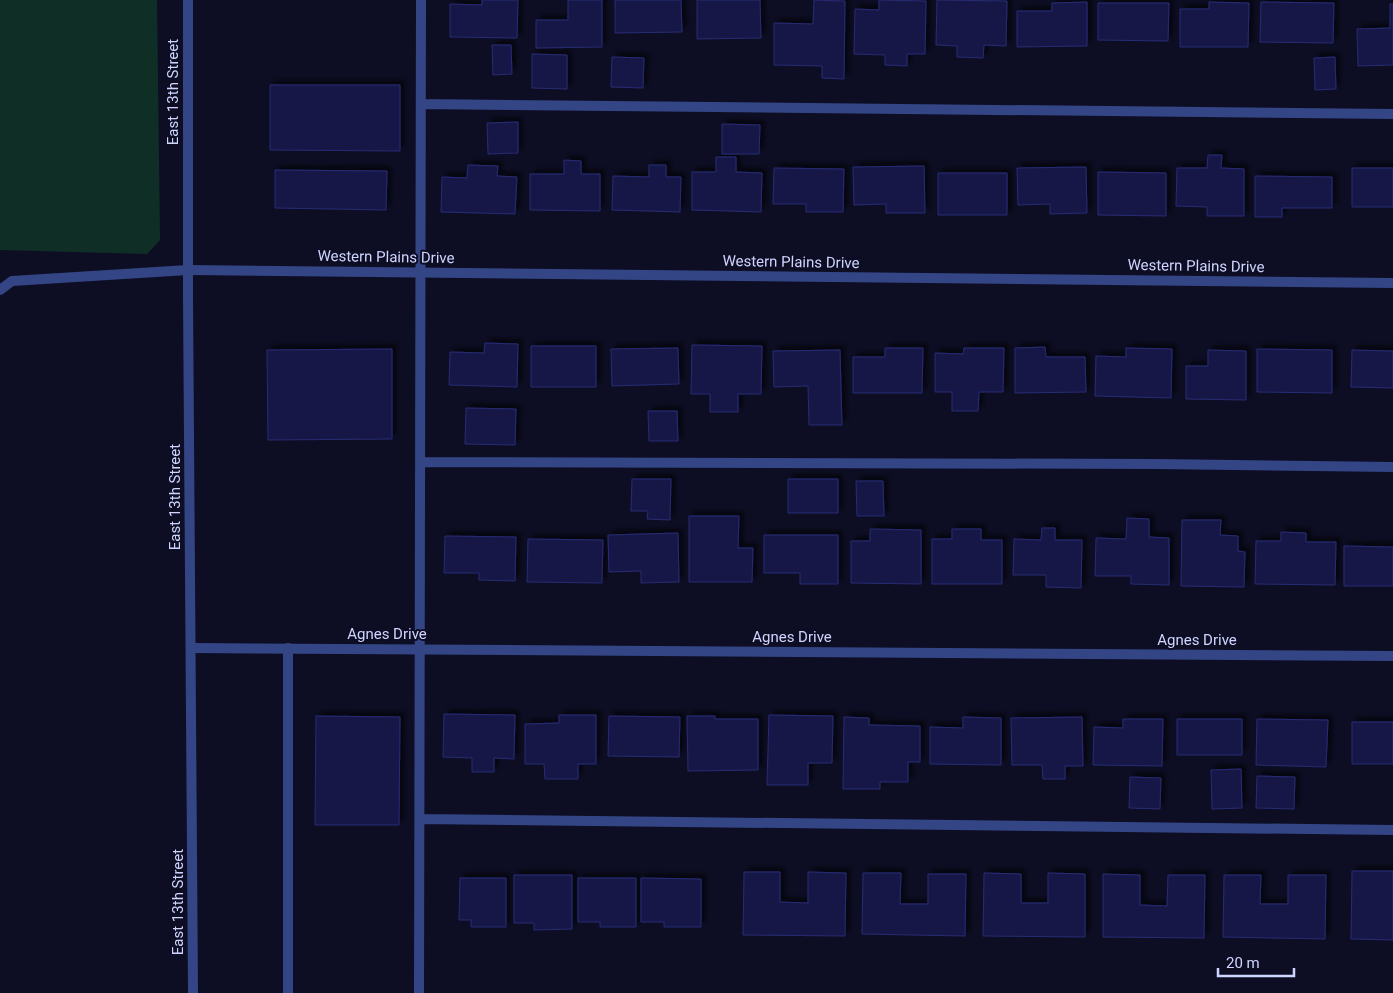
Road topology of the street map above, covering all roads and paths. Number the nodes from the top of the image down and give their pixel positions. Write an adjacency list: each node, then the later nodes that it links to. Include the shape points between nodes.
1 (188, 0): 5 (street, East 13th Street)
2 (421, 0): 3 (street)
3 (421, 104): 4 (street); 6 (street)
4 (1393, 114)
5 (188, 270): 6 (street, Western Plains Drive); 8 (street, Western Plains Drive, via 12,281); 11 (street, East 13th Street)
6 (420, 273): 7 (street, Western Plains Drive); 9 (street)
7 (1393, 283)
8 (0, 290)
9 (420, 462): 10 (street); 13 (street)
10 (1393, 467)
11 (191, 648): 12 (street, Agnes Drive); 17 (street, East 13th Street)
12 (288, 648): 13 (street, Agnes Drive); 18 (street)
13 (420, 649): 14 (street, Agnes Drive); 15 (street)
14 (1393, 656)
15 (420, 819): 16 (street); 19 (street)
16 (1393, 830)
17 (193, 993)
18 (288, 993)
19 (419, 993)

